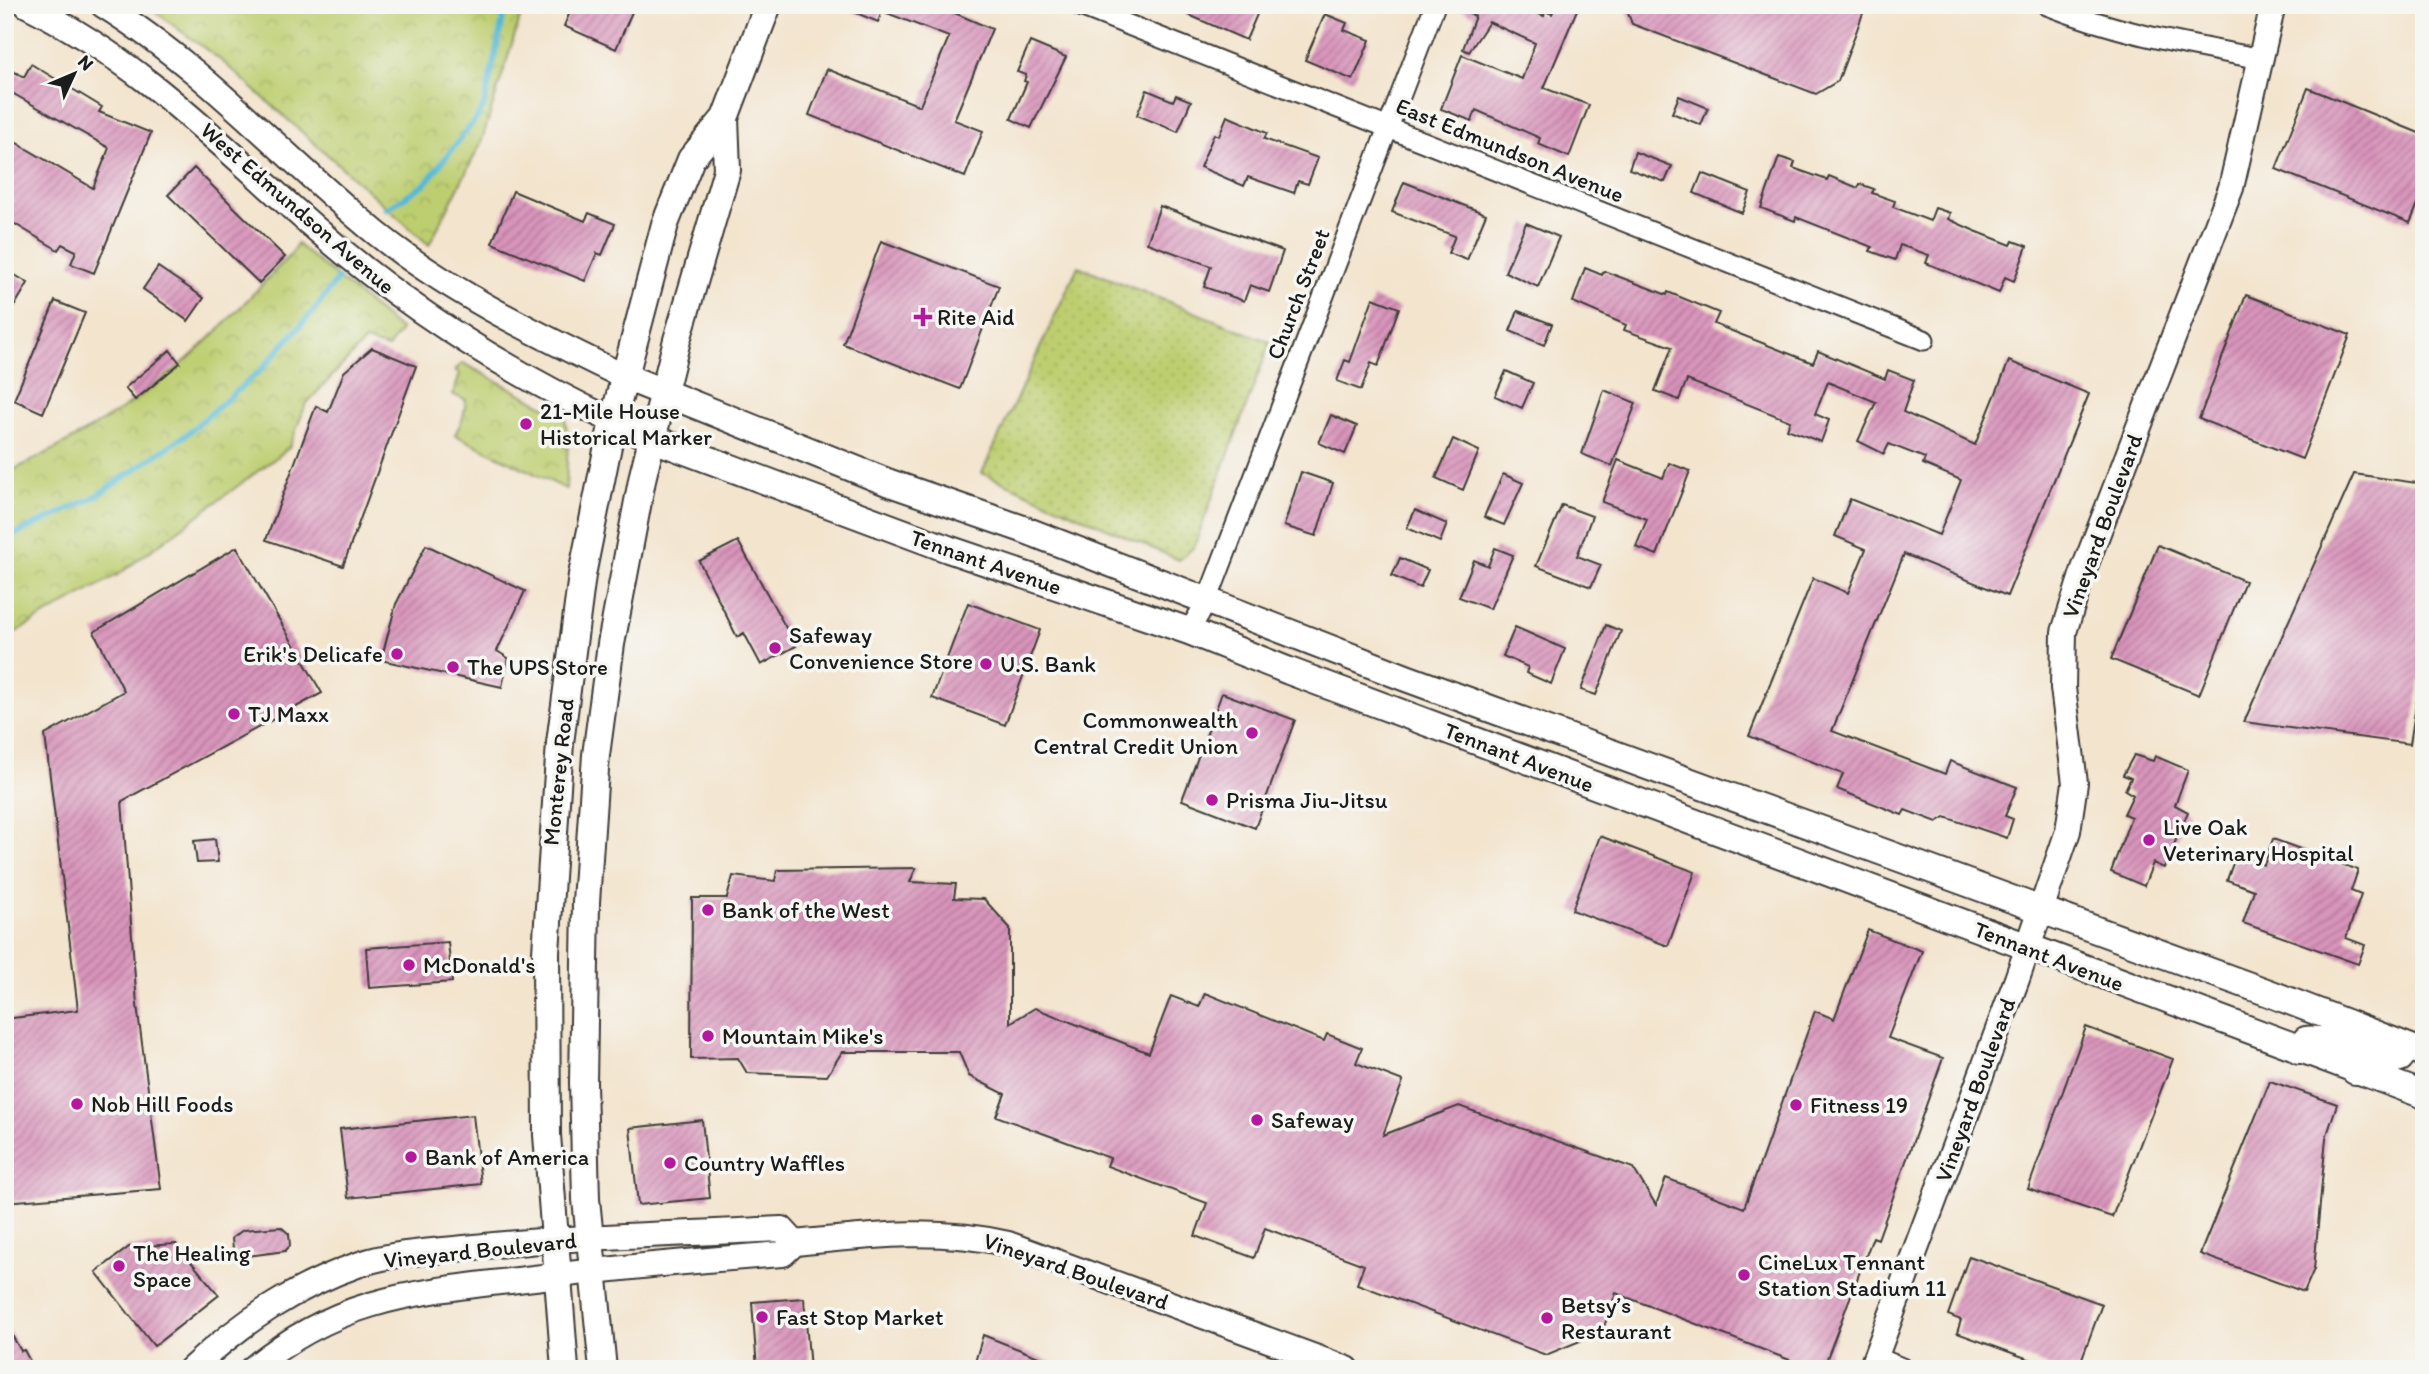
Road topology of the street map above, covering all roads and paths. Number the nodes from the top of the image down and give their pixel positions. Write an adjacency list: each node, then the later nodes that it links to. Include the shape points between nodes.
1 (27, 5): 15 (street, West Edmundson Avenue, via 143,75 325,237 449,332)
2 (103, 5): 13 (street, West Edmundson Avenue, via 201,75 339,201 414,261 496,310)
3 (768, 5): 10 (main road, Monterey Road)
4 (1078, 5): 8 (street, East Edmundson Avenue)
5 (1435, 5): 11 (street, Church Street)
6 (2047, 5): 9 (street, via 2137,36)
7 (2273, 5): 9 (street, Vineyard Boulevard)
8 (1120, 13): 11 (street, East Edmundson Avenue)
9 (2262, 59): 19 (street, Vineyard Boulevard, via 2231,188 2064,632 2063,688 2075,783 2068,831)
10 (726, 118): 13 (main road, Monterey Road, via 691,159 677,192); 14 (main road, Monterey Road, via 727,170)
11 (1388, 128): 12 (street, East Edmundson Avenue); 17 (street, Church Street)
12 (1924, 340)
13 (624, 376): 14 (main road, Tennant Avenue); 15 (main road, Monterey Road)
14 (662, 394): 16 (main road, Monterey Road); 17 (main road, Tennant Avenue)
15 (612, 421): 16 (main road, Tennant Avenue); 27 (main road, Monterey Road, via 580,586 553,819 545,1014)
16 (651, 438): 18 (main road, Tennant Avenue, via 948,549); 26 (main road, Monterey Road, via 611,644 590,822 583,1083)
17 (1207, 601): 18 (street, Church Street); 19 (main road, Tennant Avenue)
18 (1196, 634): 20 (main road, Tennant Avenue)
19 (2039, 911): 20 (street, Vineyard Boulevard); 21 (main road, Tennant Avenue)
20 (2028, 946): 22 (main road, Tennant Avenue); 31 (street, Vineyard Boulevard)
21 (2362, 1029): 22 (main road, via 2356,1042 2349,1045 2315,1038 2306,1040); 23 (main road, Tennant Avenue)
22 (2299, 1050): 24 (main road, Tennant Avenue)
23 (2416, 1050): 24 (main road, via 2392,1060 2363,1054)
24 (2355, 1072): 25 (main road, Tennant Avenue)
25 (2424, 1095)
26 (589, 1238): 27 (street, Vineyard Boulevard); 28 (street, Vineyard Boulevard, via 782,1229); 29 (main road, Monterey Road)
27 (553, 1240): 30 (main road, Monterey Road); 32 (street, Vineyard Boulevard, via 440,1250 363,1264 285,1296 256,1314)
28 (795, 1243): 29 (street, Vineyard Boulevard, via 783,1254); 36 (street, Vineyard Boulevard, via 916,1232 979,1237 1040,1254)
29 (593, 1271): 30 (street, Vineyard Boulevard); 35 (main road, Monterey Road)
30 (556, 1276): 33 (street, Vineyard Boulevard, via 389,1297 330,1318); 34 (main road, Monterey Road)
31 (1874, 1363): 37 (street)
32 (191, 1369)
33 (252, 1369)
34 (565, 1369)
35 (603, 1369)
36 (1347, 1369)
37 (1904, 1369)

